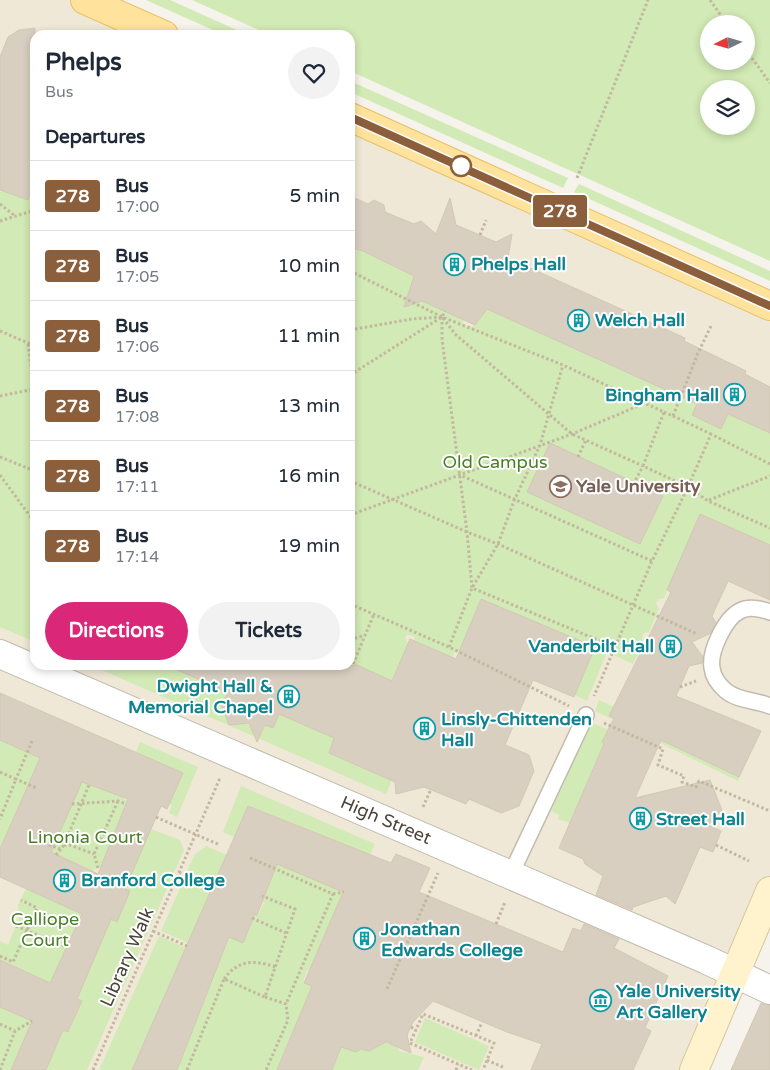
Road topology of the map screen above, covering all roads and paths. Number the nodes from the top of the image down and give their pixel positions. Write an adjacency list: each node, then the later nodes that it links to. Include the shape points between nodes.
1 (84, 0): 5 (main road)
2 (648, 0): 9 (path)
3 (710, 0): 4 (path)
4 (721, 15)
5 (153, 30)
6 (755, 62): 7 (path)
7 (770, 83)
8 (355, 119): 17 (main road)
9 (577, 178)
10 (0, 204): 12 (path)
11 (30, 212): 12 (path)
12 (16, 216): 14 (path)
13 (486, 220): 15 (path)
14 (0, 221)
15 (480, 235)
16 (355, 274): 19 (path)
17 (770, 306)
18 (446, 311): 19 (path)
19 (442, 317): 21 (path); 25 (path); 26 (path); 31 (path, via 455,334); 42 (path)
20 (712, 324): 32 (path)
21 (355, 329)
22 (0, 331): 23 (path)
23 (28, 344): 24 (path)
24 (30, 359)
25 (563, 364): 29 (path); 31 (path)
26 (355, 372)
27 (30, 390): 28 (path)
28 (0, 396)
29 (644, 404): 30 (path); 33 (path)
30 (664, 412): 32 (path); 40 (path)
31 (549, 415): 33 (path); 36 (path)
32 (673, 416): 34 (path)
33 (572, 434): 35 (path); 36 (path)
34 (711, 434): 39 (path); 47 (path)
35 (586, 440): 38 (path); 40 (path)
36 (540, 445): 42 (path); 49 (path)
37 (0, 457): 41 (path)
38 (578, 457)
39 (770, 464)
40 (643, 466): 46 (path); 47 (path)
41 (30, 469)
42 (458, 474): 48 (path); 49 (path); 54 (path)
43 (0, 475): 52 (path)
44 (770, 476): 50 (path)
45 (355, 483): 48 (path)
46 (634, 483)
47 (688, 487): 50 (path); 56 (path)
48 (392, 499): 51 (path); 54 (path)
49 (514, 501): 55 (path); 56 (path)
50 (708, 501): 53 (path)
51 (355, 513)
52 (30, 516)
53 (770, 528)
54 (467, 532): 55 (path); 57 (path)
55 (498, 544): 57 (path); 58 (path)
56 (652, 561): 58 (path)
57 (472, 588): 65 (path); 66 (path)
58 (633, 605): 64 (path); 66 (path)
59 (355, 606): 61 (path)
60 (770, 612): 64 (lane, via 742,609 728,619)
61 (374, 614): 62 (path); 65 (path)
62 (365, 635): 63 (path); 68 (path)
63 (355, 638)
64 (716, 642): 71 (lane, via 711,666 717,681 727,692)
65 (449, 647): 72 (path)
66 (615, 647): 72 (path)
67 (0, 654): 69 (street, High Street)
68 (355, 659)
69 (30, 668)
70 (35, 670): 101 (street, High Street)
71 (770, 706)
72 (586, 715): 84 (path, via 663,749 658,765 684,776 682,782 696,787 699,781); 101 (lane)
73 (32, 741): 76 (path)
74 (0, 772): 76 (path)
75 (223, 773): 88 (path, Library Walk)
76 (16, 779): 78 (path); 87 (path)
77 (89, 784): 83 (path)
78 (36, 788)
79 (431, 789): 85 (path)
80 (118, 801): 82 (path); 83 (path); 95 (path)
81 (72, 804): 83 (path)
82 (126, 804)
83 (81, 805): 91 (path)
84 (770, 811)
85 (420, 815)
86 (156, 817): 88 (path)
87 (0, 818)
88 (196, 834): 90 (path); 100 (path, Library Walk)
89 (44, 843): 93 (path)
90 (220, 844)
91 (64, 845): 93 (path); 95 (path)
92 (716, 845): 97 (path)
93 (60, 850): 94 (path)
94 (56, 854)
95 (94, 854): 99 (path)
96 (250, 858): 105 (path)
97 (750, 861)
98 (441, 865): 120 (path)
99 (98, 868)
100 (179, 872): 102 (path); 112 (path, Library Walk)
101 (509, 884): 109 (path); 118 (street, High Street)
102 (212, 887)
103 (770, 891): 118 (main road)
104 (344, 892): 105 (path)
105 (333, 894): 123 (path)
106 (262, 896): 113 (path, via 295,909)
107 (21, 900): 111 (path, via 37,908)
108 (252, 918): 113 (path)
109 (496, 924)
110 (16, 926): 111 (path)
111 (27, 931): 115 (path); 116 (path, via 13,962)
112 (154, 931): 114 (path); 135 (path, Library Walk)
113 (286, 933): 117 (path)
114 (187, 946)
115 (66, 948)
116 (0, 956)
117 (276, 967): 119 (path, via 250,962 235,968); 122 (path)
118 (736, 974): 121 (street, High Street); 141 (main road)
119 (224, 979): 122 (path); 136 (path)
120 (387, 989)
121 (770, 990)
122 (265, 997): 123 (path)
123 (286, 1004): 137 (path, via 288,1020)
124 (32, 1021): 129 (path)
125 (482, 1022): 130 (path)
126 (0, 1024): 129 (path)
127 (411, 1027): 128 (path)
128 (416, 1030): 130 (path, via 423,1014); 132 (path, via 410,1043)
129 (15, 1031): 134 (path)
130 (476, 1036): 131 (path, via 494,1043)
131 (487, 1060): 133 (path); 140 (path)
132 (458, 1064): 138 (path); 139 (path)
133 (505, 1068)
134 (0, 1070)
135 (92, 1070)
136 (187, 1070)
137 (266, 1070)
138 (456, 1070)
139 (472, 1070)
140 (482, 1070)
141 (694, 1070)

